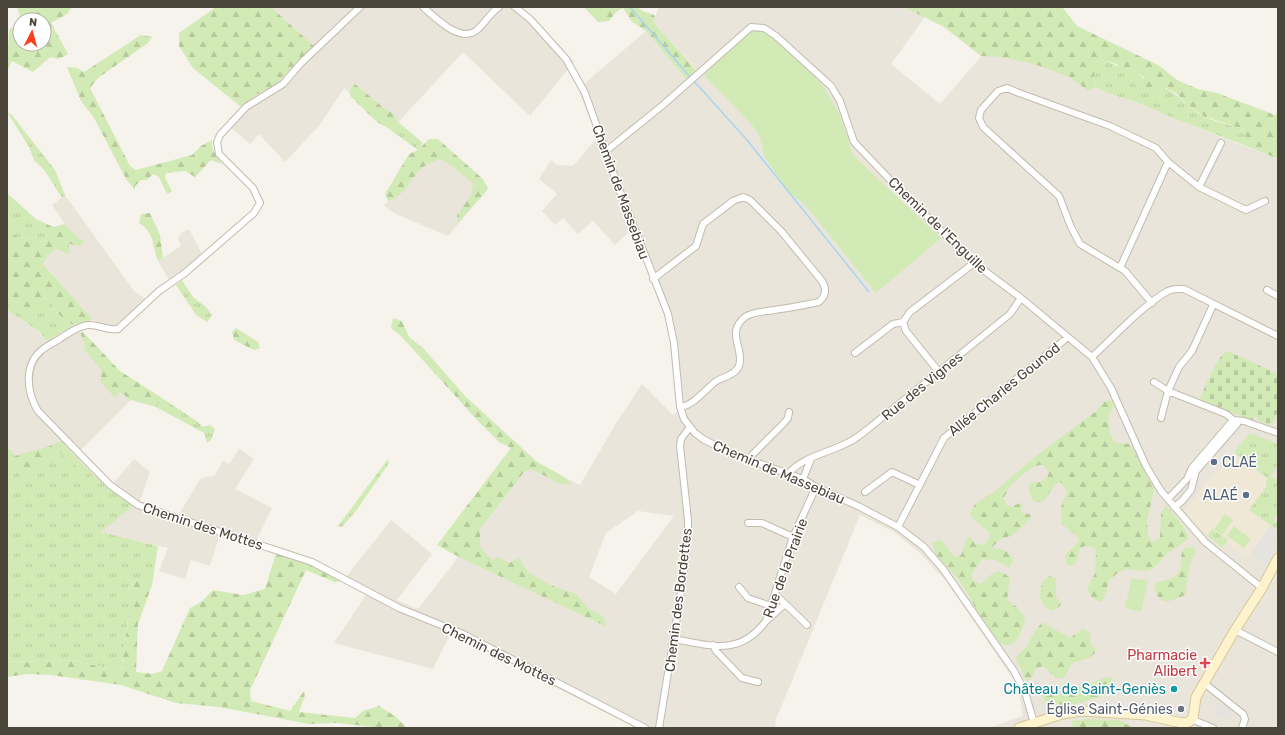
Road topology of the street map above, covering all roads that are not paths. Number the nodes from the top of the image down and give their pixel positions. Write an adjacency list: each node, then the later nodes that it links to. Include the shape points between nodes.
1 (360, 7): 61 (street, Chemin des Mottes, via 301,63 283,84 246,107 220,135 217,142 219,154 258,196 260,202 254,213 185,273 158,292 118,329 111,330 95,325 81,326 42,350 31,365 29,392 38,411 110,485 138,505 312,562 399,608 463,634)
2 (423, 7): 3 (street, via 447,26 464,34 477,29)
3 (499, 7)
4 (515, 7): 6 (street, Chemin de Massebiau, via 566,59 585,93)
5 (1221, 143): 8 (street)
6 (606, 151): 10 (street, Chemin de l'Enguille, via 684,88 740,34 751,27 764,28 831,86 840,101 854,142); 12 (street, Chemin de Massebiau)
7 (1168, 162): 8 (street); 11 (street); 11 (street, via 1156,148 1110,126 1006,88 998,91 981,110 979,118 983,127 1059,196 1080,244)
8 (1199, 187): 9 (street, via 1246,210)
9 (1265, 201)
10 (974, 263): 15 (street, Chemin de l'Enguille); 18 (street, via 910,312)
11 (1120, 268): 16 (street)
12 (653, 279): 26 (street, Chemin de Massebiau, via 664,302 671,327); 26 (street, via 696,246 703,224 733,201 743,197 750,200 781,231 822,281 826,290 819,302 746,316 736,333 740,362 738,368)
13 (1267, 290): 14 (street)
14 (1278, 296)
15 (1021, 298): 20 (street, Chemin de l'Enguille); 23 (street, Rue des Vignes, via 1010,314)
16 (1152, 303): 17 (street, via 1169,291 1184,289); 22 (street)
17 (1213, 305): 19 (street); 25 (street, via 1192,351 1179,367)
18 (903, 322): 21 (street, via 893,324); 23 (street, via 906,331)
19 (1278, 336)
20 (1068, 337): 22 (street, Chemin de l'Enguille); 37 (street, Allée Charles Gounod, via 944,438)
21 (855, 353)
22 (1092, 357): 40 (street, Chemin de l'Enguille, via 1111,388 1146,466)
23 (939, 372): 32 (street, Rue des Vignes, via 856,439)
24 (1154, 382): 25 (street)
25 (1168, 391): 28 (street); 29 (street, via 1226,414)
26 (680, 407): 30 (street, Chemin de Massebiau)
27 (789, 412): 33 (street, via 784,423)
28 (1161, 418)
29 (1235, 422): 31 (street, via 1244,421); 36 (street, via 1192,468)
30 (690, 427): 33 (street, Chemin de Massebiau, via 703,439); 54 (street, Chemin des Bordettes, via 681,439 680,446 688,534)
31 (1278, 433)
32 (811, 459): 34 (street, Rue des Vignes); 35 (street)
33 (749, 460): 34 (street, Chemin de Massebiau)
34 (788, 474): 35 (street, Chemin de Massebiau)
35 (803, 480): 38 (street, Chemin de Massebiau)
36 (1190, 480): 40 (street); 41 (street, via 1191,490)
37 (920, 485): 39 (street, via 892,472); 43 (street, Allée Charles Gounod)
38 (816, 487): 43 (street, Chemin de Massebiau); 44 (street, Rue de la Prairie)
39 (866, 492)
40 (1168, 499): 41 (street, Chemin de l'Enguille)
41 (1174, 507): 47 (street, Chemin de l'Enguille, via 1205,542)
42 (748, 523): 44 (street, via 762,523)
43 (898, 527): 59 (street, Chemin de Massebiau, via 924,547 948,575 1020,681)
44 (793, 537): 48 (street, Rue de la Prairie)
45 (1278, 558): 47 (main road)
46 (739, 587): 50 (street, via 748,598)
47 (1262, 588): 53 (main road)
48 (775, 594): 49 (street); 50 (street, Rue de la Prairie)
49 (786, 604): 51 (street); 52 (street)
50 (771, 606): 51 (street, Rue de la Prairie)
51 (766, 621): 55 (street, Rue de la Prairie, via 758,632 744,642 734,645)
52 (807, 625)
53 (1235, 630): 56 (street); 58 (main road)
54 (674, 639): 55 (street, Rue de la Prairie); 62 (street, Chemin des Bordettes)
55 (713, 645): 57 (street, via 742,678)
56 (1278, 652)
57 (758, 682)
58 (1204, 683): 60 (main road, via 1196,697); 65 (street, via 1243,714)
59 (1034, 723): 60 (main road, via 1081,711 1156,716); 63 (main road)
60 (1193, 724): 64 (street)
61 (645, 728)
62 (659, 728)
63 (1019, 728)
64 (1213, 728)
65 (1242, 728)

